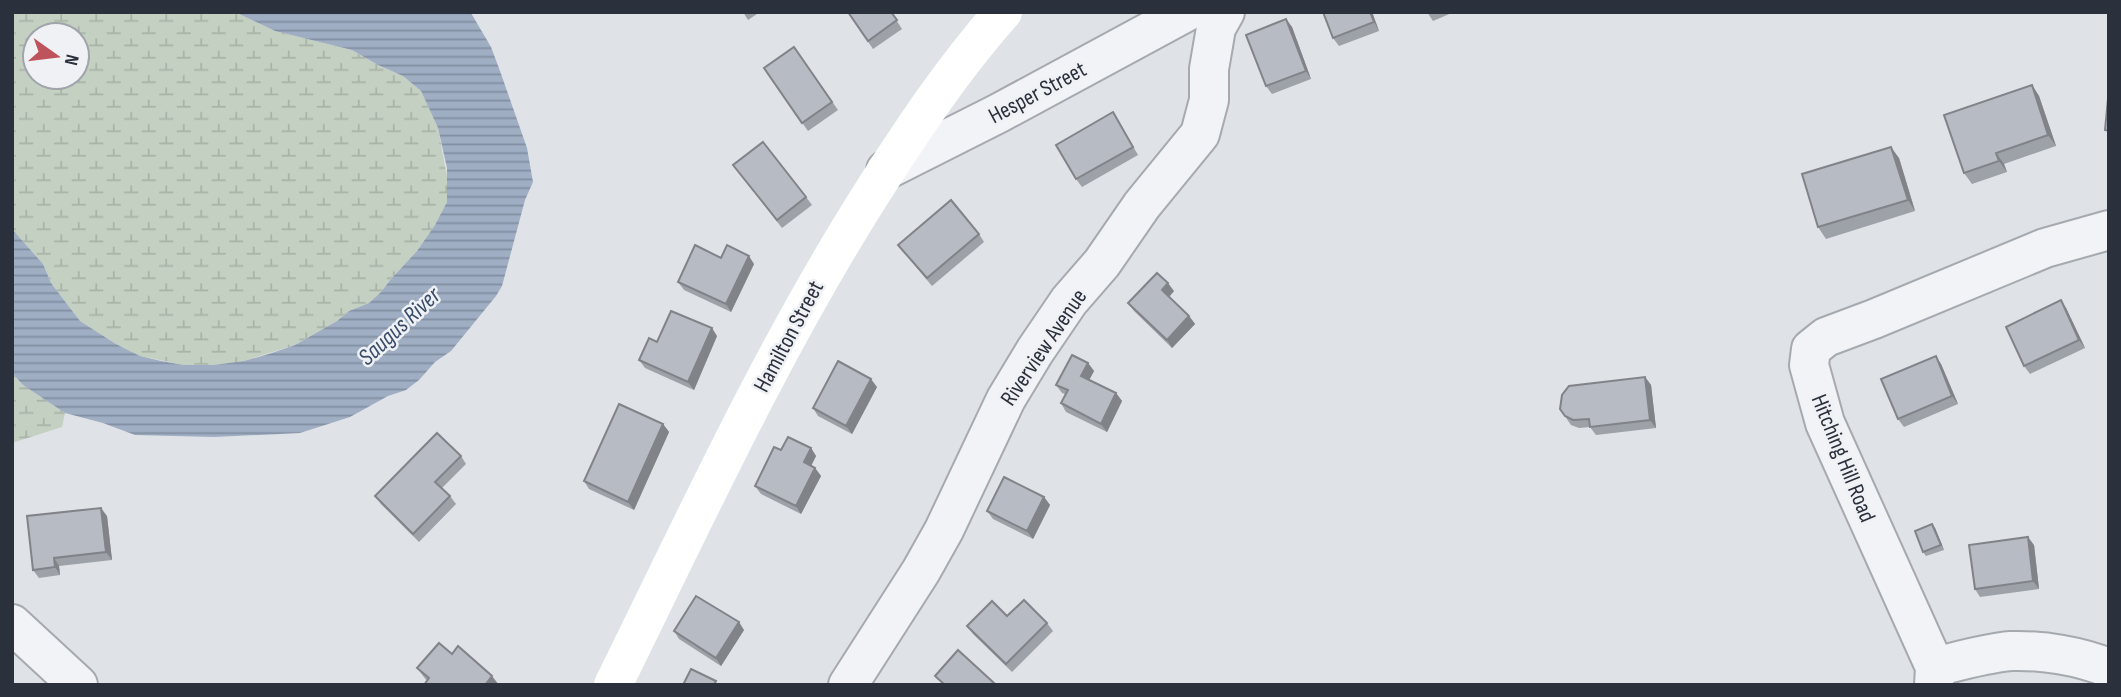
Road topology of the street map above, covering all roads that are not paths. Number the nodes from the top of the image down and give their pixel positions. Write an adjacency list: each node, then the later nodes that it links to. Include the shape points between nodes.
1 (1186, 12): 4 (street, Hesper Street)
2 (1225, 12): 11 (street, Riverview Avenue, via 1216,28 1209,100 1200,134 1035,351 1006,399 944,530)
3 (994, 16): 4 (main road, Hamilton Street)
4 (886, 170): 10 (main road, Hamilton Street, via 766,374)
5 (2109, 230): 8 (street, Hitching Hill Road, via 2045,248 1826,337 1811,349 1809,365 1825,423)
6 (12, 624): 9 (street)
7 (2109, 668): 8 (street, via 2066,657 2008,651)
8 (1935, 676)
9 (78, 685)
10 (613, 685)
11 (848, 685)

